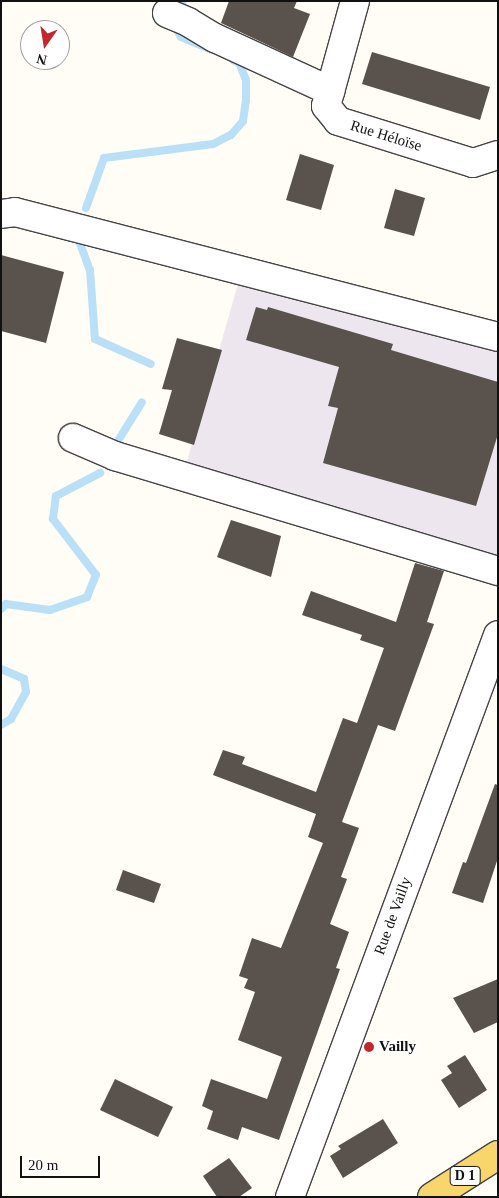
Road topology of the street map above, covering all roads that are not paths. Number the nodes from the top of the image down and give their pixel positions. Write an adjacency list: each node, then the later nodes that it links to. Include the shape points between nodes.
1 (355, 1): 3 (street, Rue Héloïse)
2 (178, 17): 3 (street, via 215,38)
3 (330, 91): 4 (street, Rue Héloïse, via 326,106 338,121 473,163)
4 (498, 156)
5 (1, 214): 6 (street, via 14,212)
6 (498, 337)
7 (73, 438): 8 (street, via 115,456)
8 (498, 570)
9 (498, 635): 11 (street, Rue de Vailly)
10 (498, 1155): 12 (main road, D 1)
11 (290, 1197)
12 (432, 1197)

